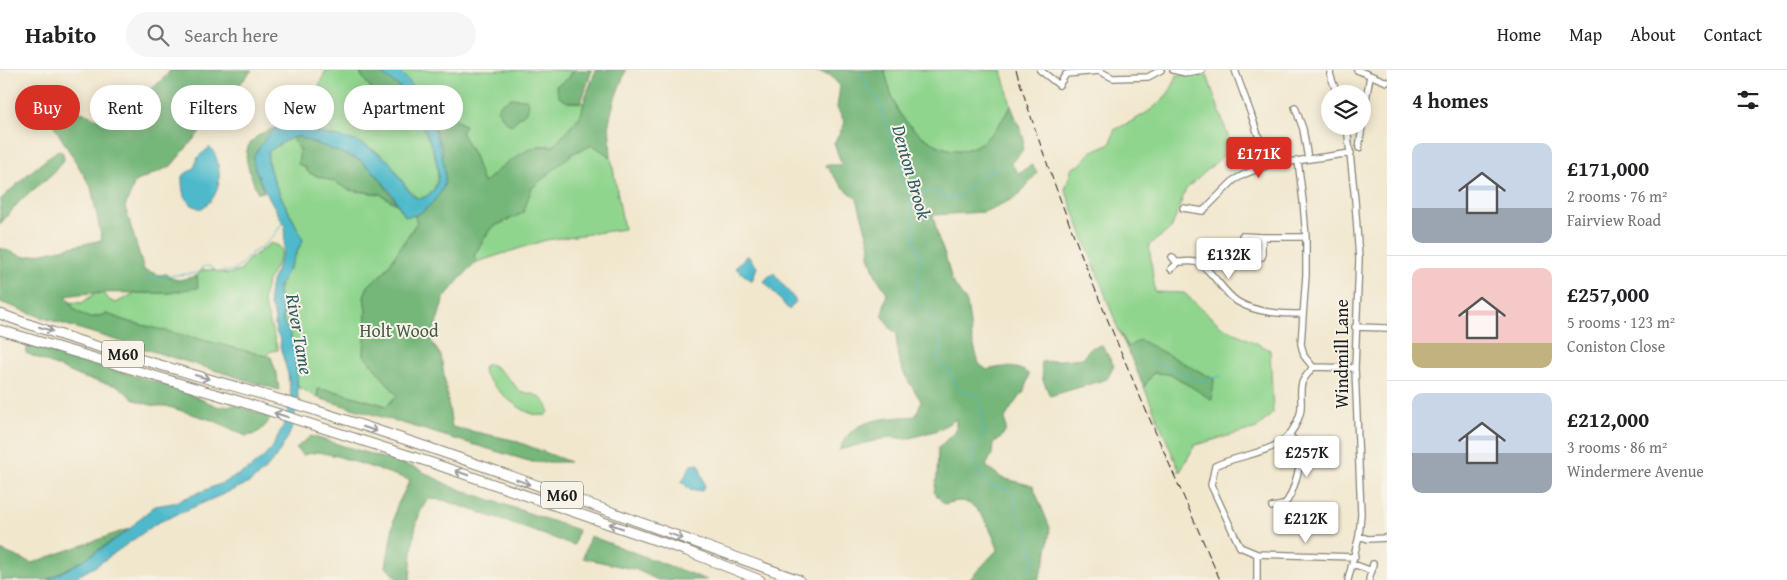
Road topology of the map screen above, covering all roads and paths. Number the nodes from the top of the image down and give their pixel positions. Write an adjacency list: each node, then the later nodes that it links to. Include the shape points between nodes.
1 (1040, 70): 2 (street, via 1058,85 1066,74 1099,71 1113,78 1148,77)
2 (1161, 70)
3 (1173, 70): 4 (street, via 1186,73)
4 (1202, 70)
5 (1235, 70): 18 (street)
6 (1331, 70): 10 (street)
7 (1357, 70): 8 (street)
8 (1367, 73): 9 (street)
9 (1387, 82)
10 (1334, 85)
11 (1295, 107): 16 (street)
12 (1348, 135): 15 (street, Windmill Lane)
13 (1361, 135): 14 (street)
14 (1359, 148)
15 (1351, 152): 16 (street); 29 (street, Windmill Lane, via 1359,259)
16 (1308, 159): 17 (street)
17 (1298, 161): 18 (street); 21 (street)
18 (1268, 165): 19 (street, via 1234,180 1203,211)
19 (1186, 211)
20 (1242, 236): 22 (street)
21 (1306, 237): 22 (street); 28 (street)
22 (1262, 238): 24 (street)
23 (1172, 257): 25 (street)
24 (1262, 258)
25 (1177, 263): 26 (street); 28 (street, via 1200,264 1230,296 1252,308)
26 (1171, 269)
27 (0, 314): 44 (highway, M60, one-way to 44, via 438,451)
28 (1303, 314): 32 (street, via 1302,352)
29 (1355, 327): 30 (street); 33 (street, Windmill Lane)
30 (1387, 328)
31 (0, 330): 43 (highway, M60, one-way to 31, via 687,551 432,463)
32 (1313, 367): 33 (street); 34 (street, via 1302,383 1300,413)
33 (1355, 368): 36 (street, Windmill Lane, via 1361,483)
34 (1289, 435): 35 (street, via 1300,453 1300,463 1290,496 1284,504); 38 (street, via 1261,453 1225,461 1215,466 1212,472 1211,485 1240,547)
35 (1272, 507)
36 (1360, 536): 37 (street); 39 (street, Windmill Lane)
37 (1387, 538)
38 (1257, 554): 39 (street); 45 (street)
39 (1355, 557): 40 (street, Windmill Lane)
40 (1353, 564): 42 (street); 46 (street, Windmill Lane)
41 (1373, 564): 42 (street)
42 (1372, 571): 47 (street)
43 (760, 580)
44 (799, 580)
45 (1257, 580)
46 (1348, 580)
47 (1369, 580)

